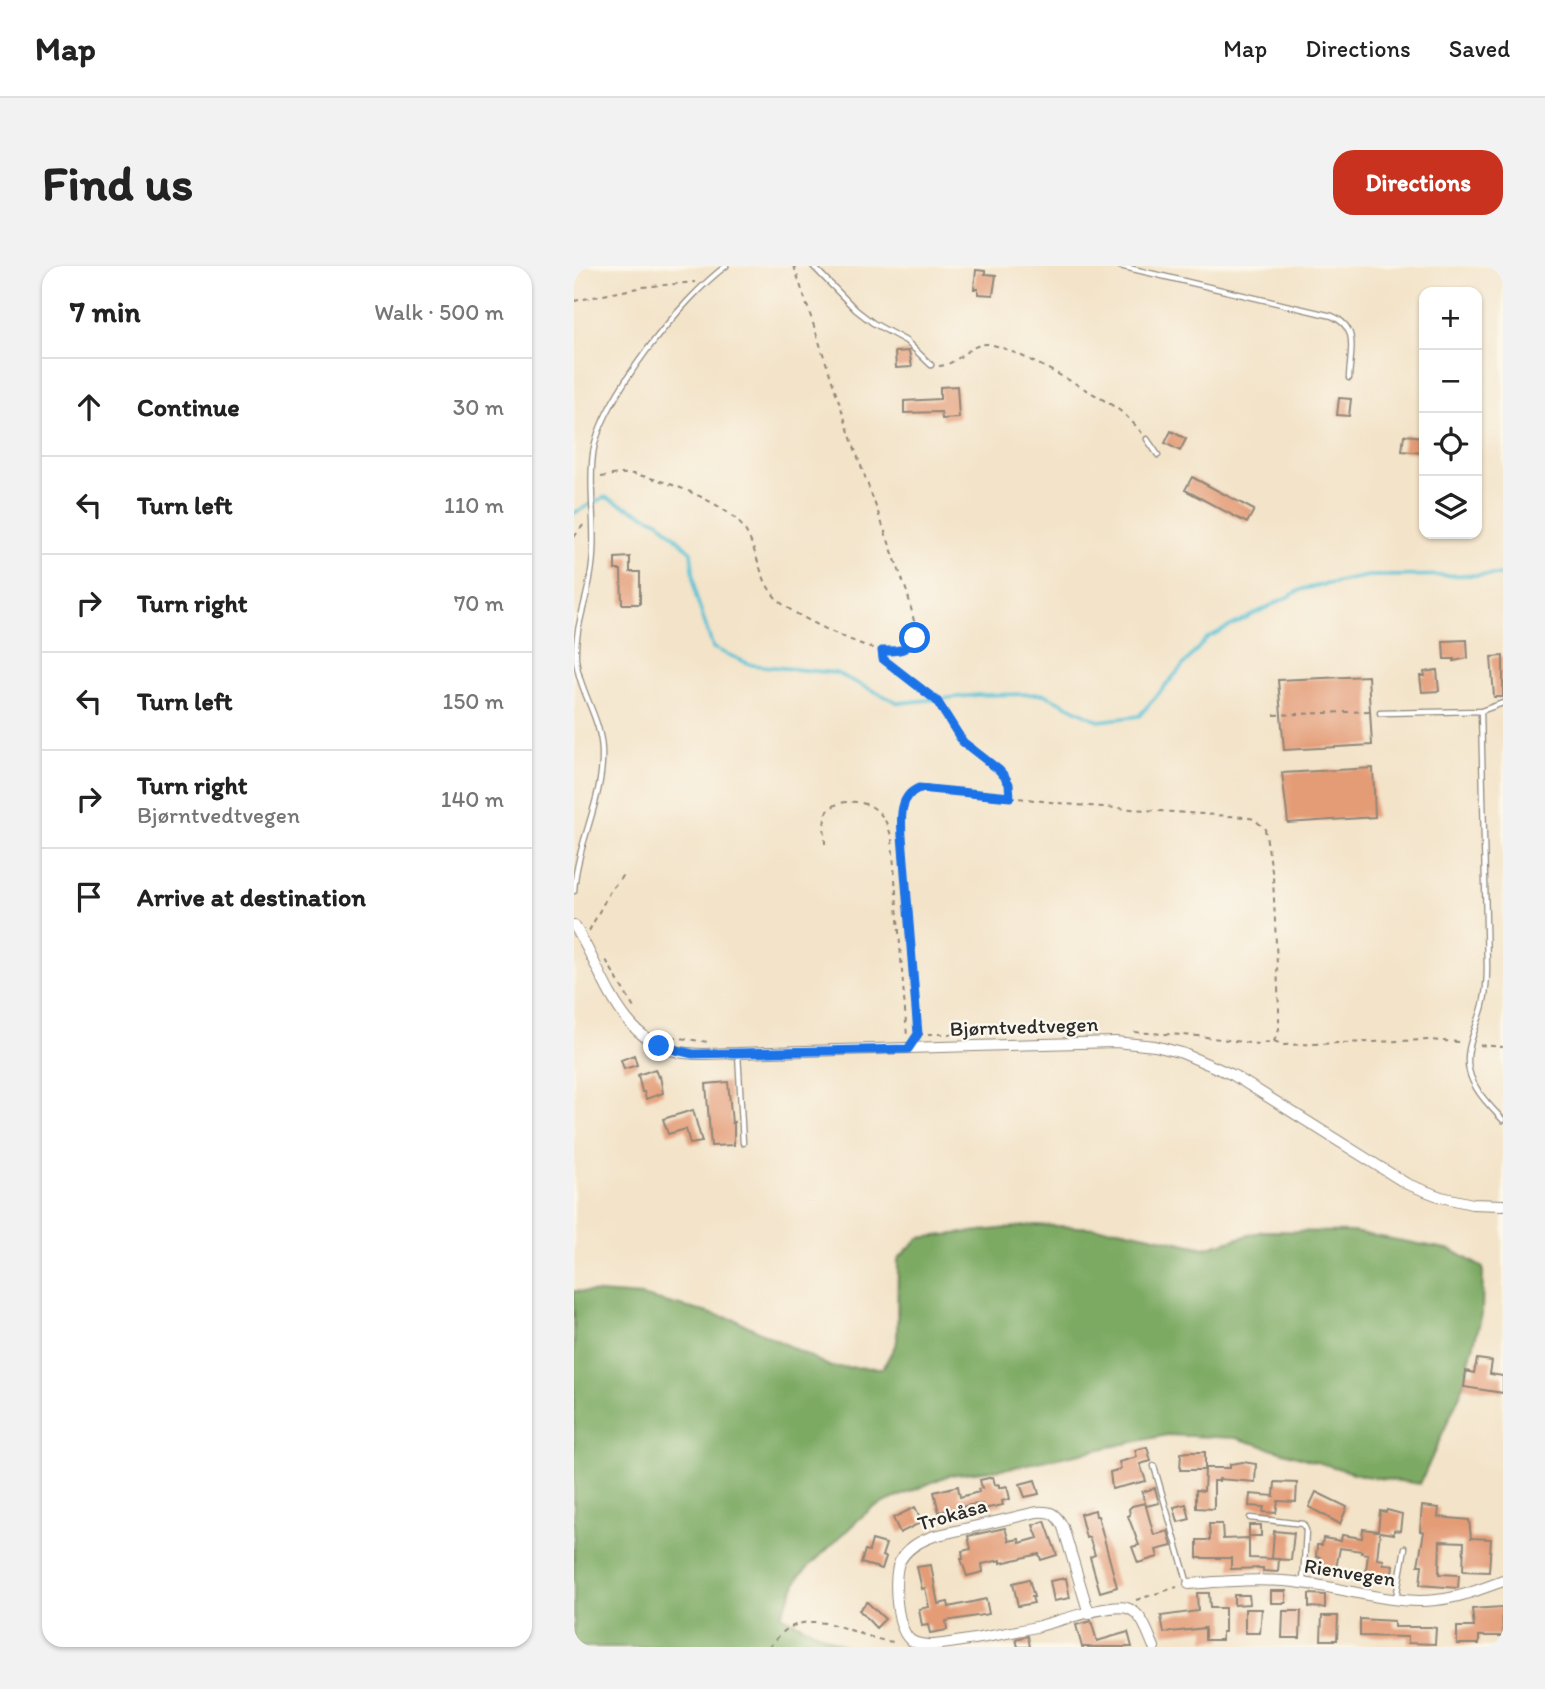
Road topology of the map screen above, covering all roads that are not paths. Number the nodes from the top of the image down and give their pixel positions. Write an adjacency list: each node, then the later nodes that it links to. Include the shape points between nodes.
1 (726, 266): 11 (lane, via 654,342 614,400 595,443 593,563 575,643 578,671 602,751)
2 (814, 266): 4 (lane, via 856,310 906,341)
3 (1121, 266): 5 (lane, via 1343,320 1351,332)
4 (931, 365)
5 (1349, 378)
6 (1147, 439): 7 (lane)
7 (1158, 455)
8 (1503, 703): 9 (lane)
9 (1481, 711): 10 (lane); 14 (lane, via 1487,967 1484,1002 1468,1060 1472,1080)
10 (1380, 713)
11 (574, 891)
12 (574, 925): 13 (street, Bjørntvedtvegen, via 632,1028 677,1052)
13 (738, 1053): 15 (lane); 16 (street, Bjørntvedtvegen, via 1115,1042 1155,1046 1233,1075 1407,1184 1472,1204)
14 (1503, 1120)
15 (744, 1143)
16 (1503, 1205)
17 (1154, 1466): 22 (lane)
18 (1250, 1518): 21 (lane, via 1303,1524)
19 (1405, 1548): 23 (lane)
20 (1503, 1581): 23 (street, Rienvegen, via 1448,1599)
21 (1303, 1583): 22 (street, Rienvegen); 23 (street, Rienvegen)
22 (1189, 1584)
23 (1396, 1599)
24 (1089, 1614): 24 (street, Trokåsa, via 1063,1527 1048,1511 934,1536 918,1542 899,1563 896,1581 902,1630 911,1641 934,1646); 25 (street, via 1112,1607 1129,1608)
25 (1154, 1647)

